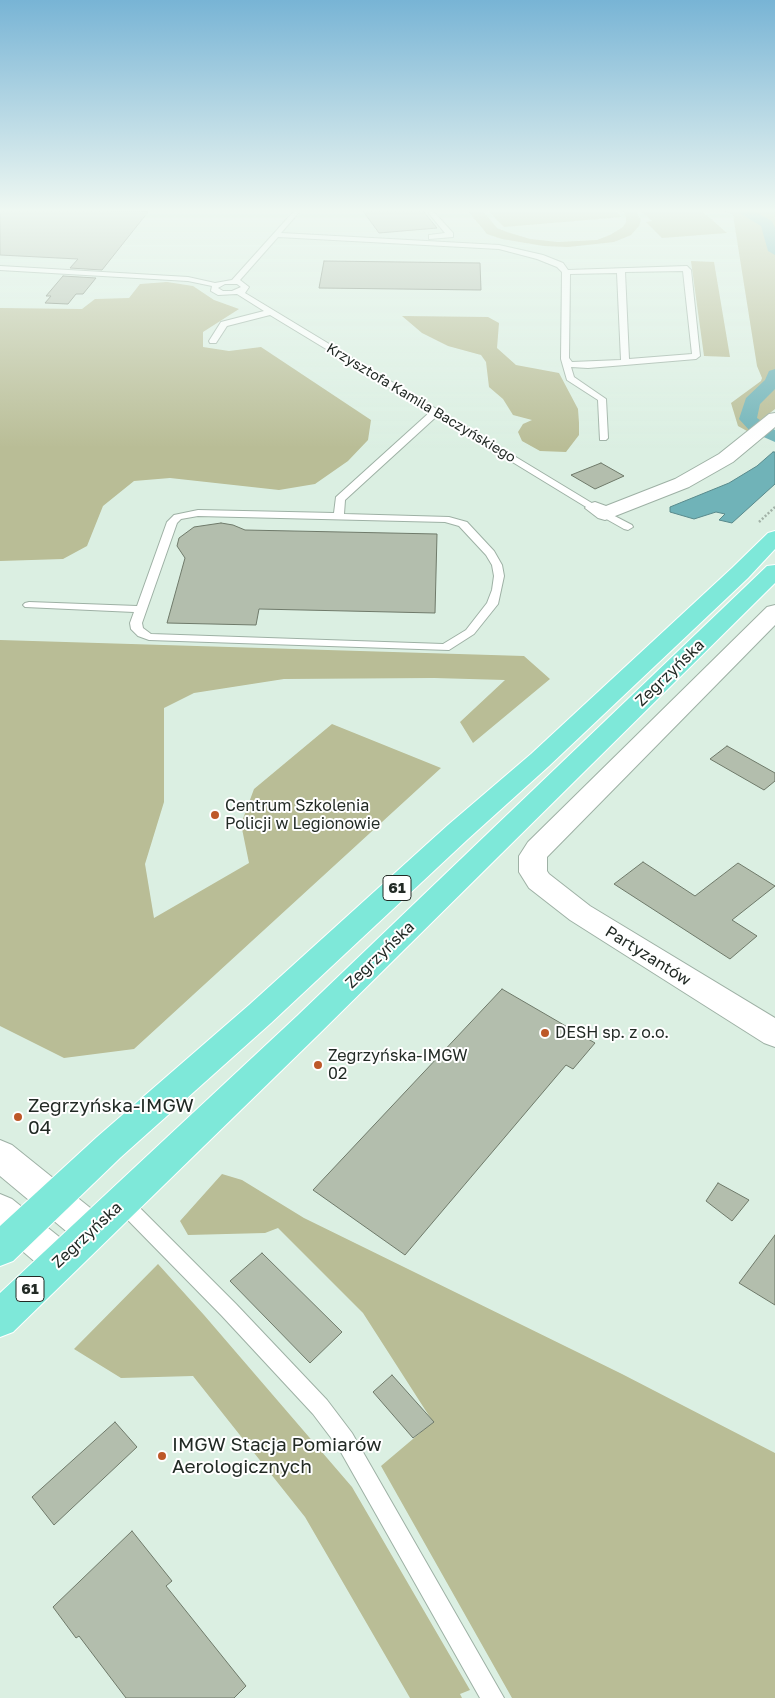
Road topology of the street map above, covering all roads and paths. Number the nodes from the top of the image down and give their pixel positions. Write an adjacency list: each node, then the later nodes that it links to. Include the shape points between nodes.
1 (216, 290): 6 (lane)
2 (242, 290): 6 (lane)
3 (566, 290): 9 (lane)
4 (622, 290): 10 (lane)
5 (688, 290): 10 (lane, via 696,356)
6 (238, 292): 7 (lane, Krzysztofa Kamila Baczyńskiego)
7 (270, 312): 8 (lane, via 224,324); 11 (lane, Krzysztofa Kamila Baczyńskiego)
8 (213, 341)
9 (565, 359): 10 (lane, via 578,366); 13 (lane, via 570,378 602,399)
10 (625, 362)
11 (436, 412): 14 (lane, Krzysztofa Kamila Baczyńskiego); 15 (lane, via 340,499)
12 (774, 419): 14 (street, via 726,458 682,483)
13 (603, 438)
14 (600, 511): 16 (lane)
15 (339, 516): 20 (lane, via 198,513 178,517 172,522); 20 (lane, via 445,518 463,524 497,565 499,576 492,604 470,632 445,648 149,637 137,629)
16 (628, 527)
17 (775, 537): 18 (main road, 61)
18 (766, 596): 21 (street, Zegrzyńska, via 538,849); 24 (main road, Zegrzyńska / 61, via 540,760); 25 (main road, Zegrzyńska / 61)
19 (29, 605): 20 (lane)
20 (141, 609)
21 (533, 866): 22 (street, Partyzantów, via 539,880 580,913)
22 (775, 1034)
23 (0, 1155): 24 (street)
24 (53, 1200): 26 (main road, Zegrzyńska / 61); 27 (street)
25 (121, 1202): 27 (main road, Zegrzyńska / 61); 30 (lane, via 255,1337 320,1407 345,1440)
26 (7, 1229): 28 (street)
27 (91, 1230): 28 (main road, Zegrzyńska / 61)
28 (60, 1260): 29 (main road, Zegrzyńska / 61)
29 (0, 1319)
30 (494, 1698)

